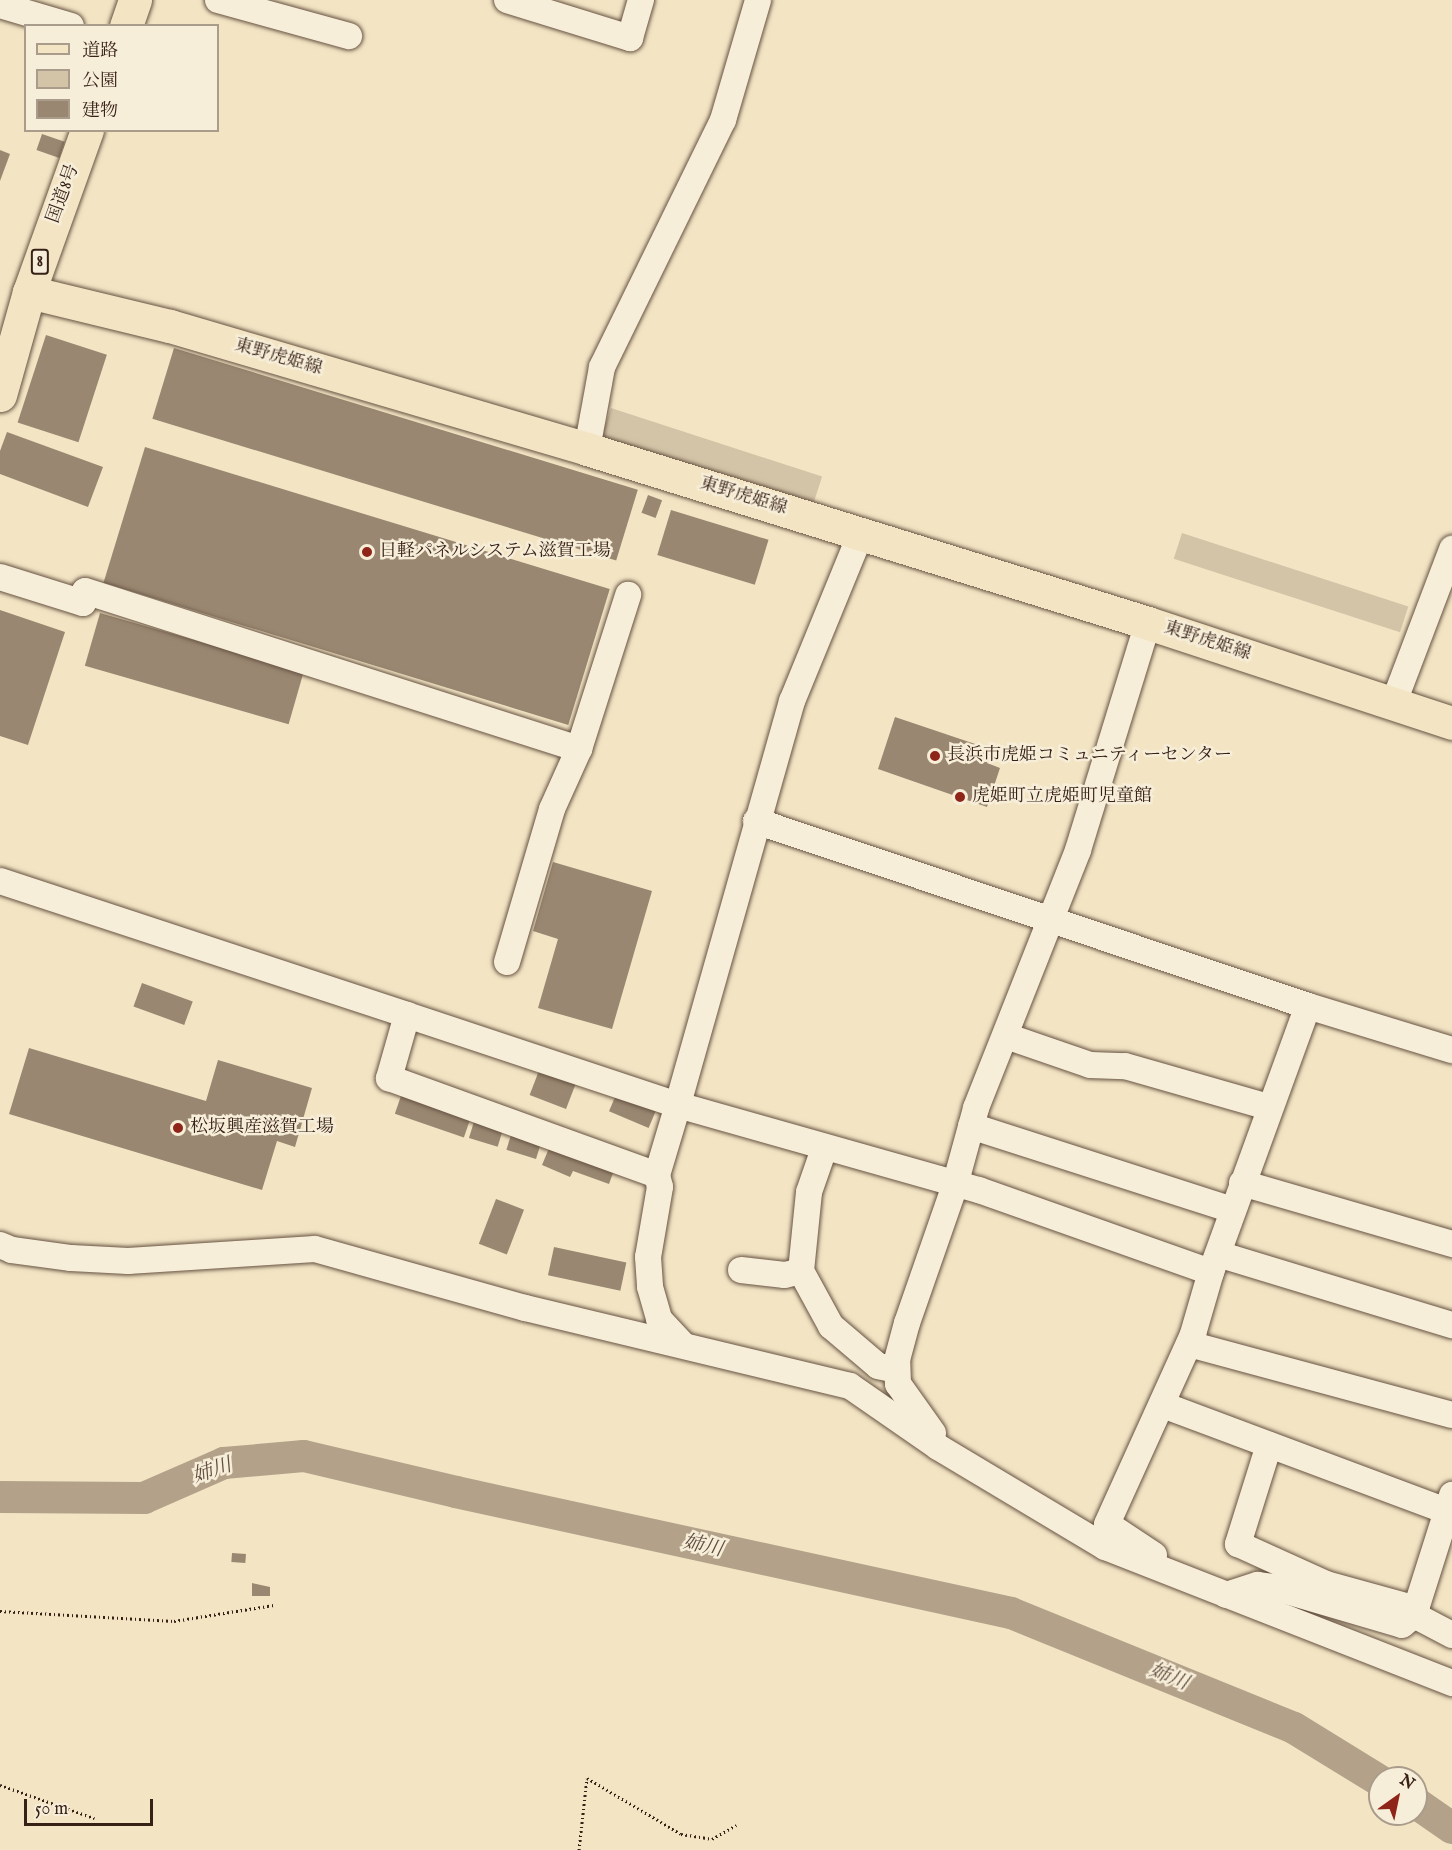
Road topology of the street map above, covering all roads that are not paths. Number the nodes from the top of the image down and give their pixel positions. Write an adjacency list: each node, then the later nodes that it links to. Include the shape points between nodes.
1 (135, 0): 8 (main road)
2 (218, 0): 9 (street)
3 (507, 0): 4 (street, via 630,38)
4 (641, 0)
5 (758, 0): 13 (street, via 723,120 603,367)
6 (0, 5): 7 (street)
7 (64, 24)
8 (127, 24)
9 (349, 36)
10 (86, 132): 11 (main road, 国道8号 / 8)
11 (29, 292): 12 (main road, 国道8号 / 8); 13 (main road, 東野虎姫線, via 170,326)
12 (0, 395)
13 (587, 449): 14 (main road, 東野虎姫線)
14 (861, 533): 18 (main road, 東野虎姫線); 22 (street, via 792,701)
15 (1452, 549): 19 (street)
16 (0, 577): 21 (street, via 83,603 85,591)
17 (628, 595): 21 (street)
18 (1148, 623): 19 (main road, 東野虎姫線); 24 (street)
19 (1394, 702): 20 (main road, 東野虎姫線)
20 (1452, 723)
21 (579, 749): 25 (street, via 552,809)
22 (756, 821): 24 (street); 30 (street)
23 (0, 882): 27 (street)
24 (1052, 921): 26 (street); 28 (street)
25 (507, 962)
26 (1308, 1006): 29 (street); 31 (street)
27 (407, 1015): 30 (street); 34 (street, via 389,1078)
28 (1006, 1036): 31 (street, via 1090,1065 1125,1066); 32 (street)
29 (1452, 1050)
30 (678, 1105): 33 (street); 34 (street)
31 (1268, 1107): 35 (street)
32 (971, 1126): 36 (street); 37 (street)
33 (824, 1149): 36 (street); 42 (street, via 808,1192)
34 (657, 1175): 45 (street, via 660,1187 648,1257 650,1287 659,1319)
35 (1242, 1183): 37 (street); 38 (street)
36 (955, 1185): 40 (street); 46 (street, via 917,1291)
37 (1233, 1210): 40 (street)
38 (1452, 1244)
39 (0, 1245): 45 (street, via 71,1258 128,1261 315,1249 525,1308)
40 (1215, 1263): 43 (street); 44 (street)
41 (741, 1270): 42 (street, via 785,1275)
42 (801, 1271): 46 (street, via 831,1326 878,1366)
43 (1452, 1325)
44 (1189, 1344): 47 (street); 48 (street)
45 (683, 1345): 50 (street, via 850,1386)
46 (897, 1370): 50 (street, via 898,1384 912,1409)
47 (1162, 1405): 49 (street); 52 (street, via 1107,1524)
48 (1452, 1415)
49 (1269, 1445): 51 (street); 54 (street, via 1238,1544 1326,1584)
50 (947, 1453): 52 (street, via 1105,1547)
51 (1450, 1503): 54 (street)
52 (1181, 1577): 53 (street)
53 (1226, 1594): 54 (street, via 1257,1584 1402,1625); 56 (street)
54 (1416, 1612): 55 (street)
55 (1452, 1635)
56 (1452, 1683)

